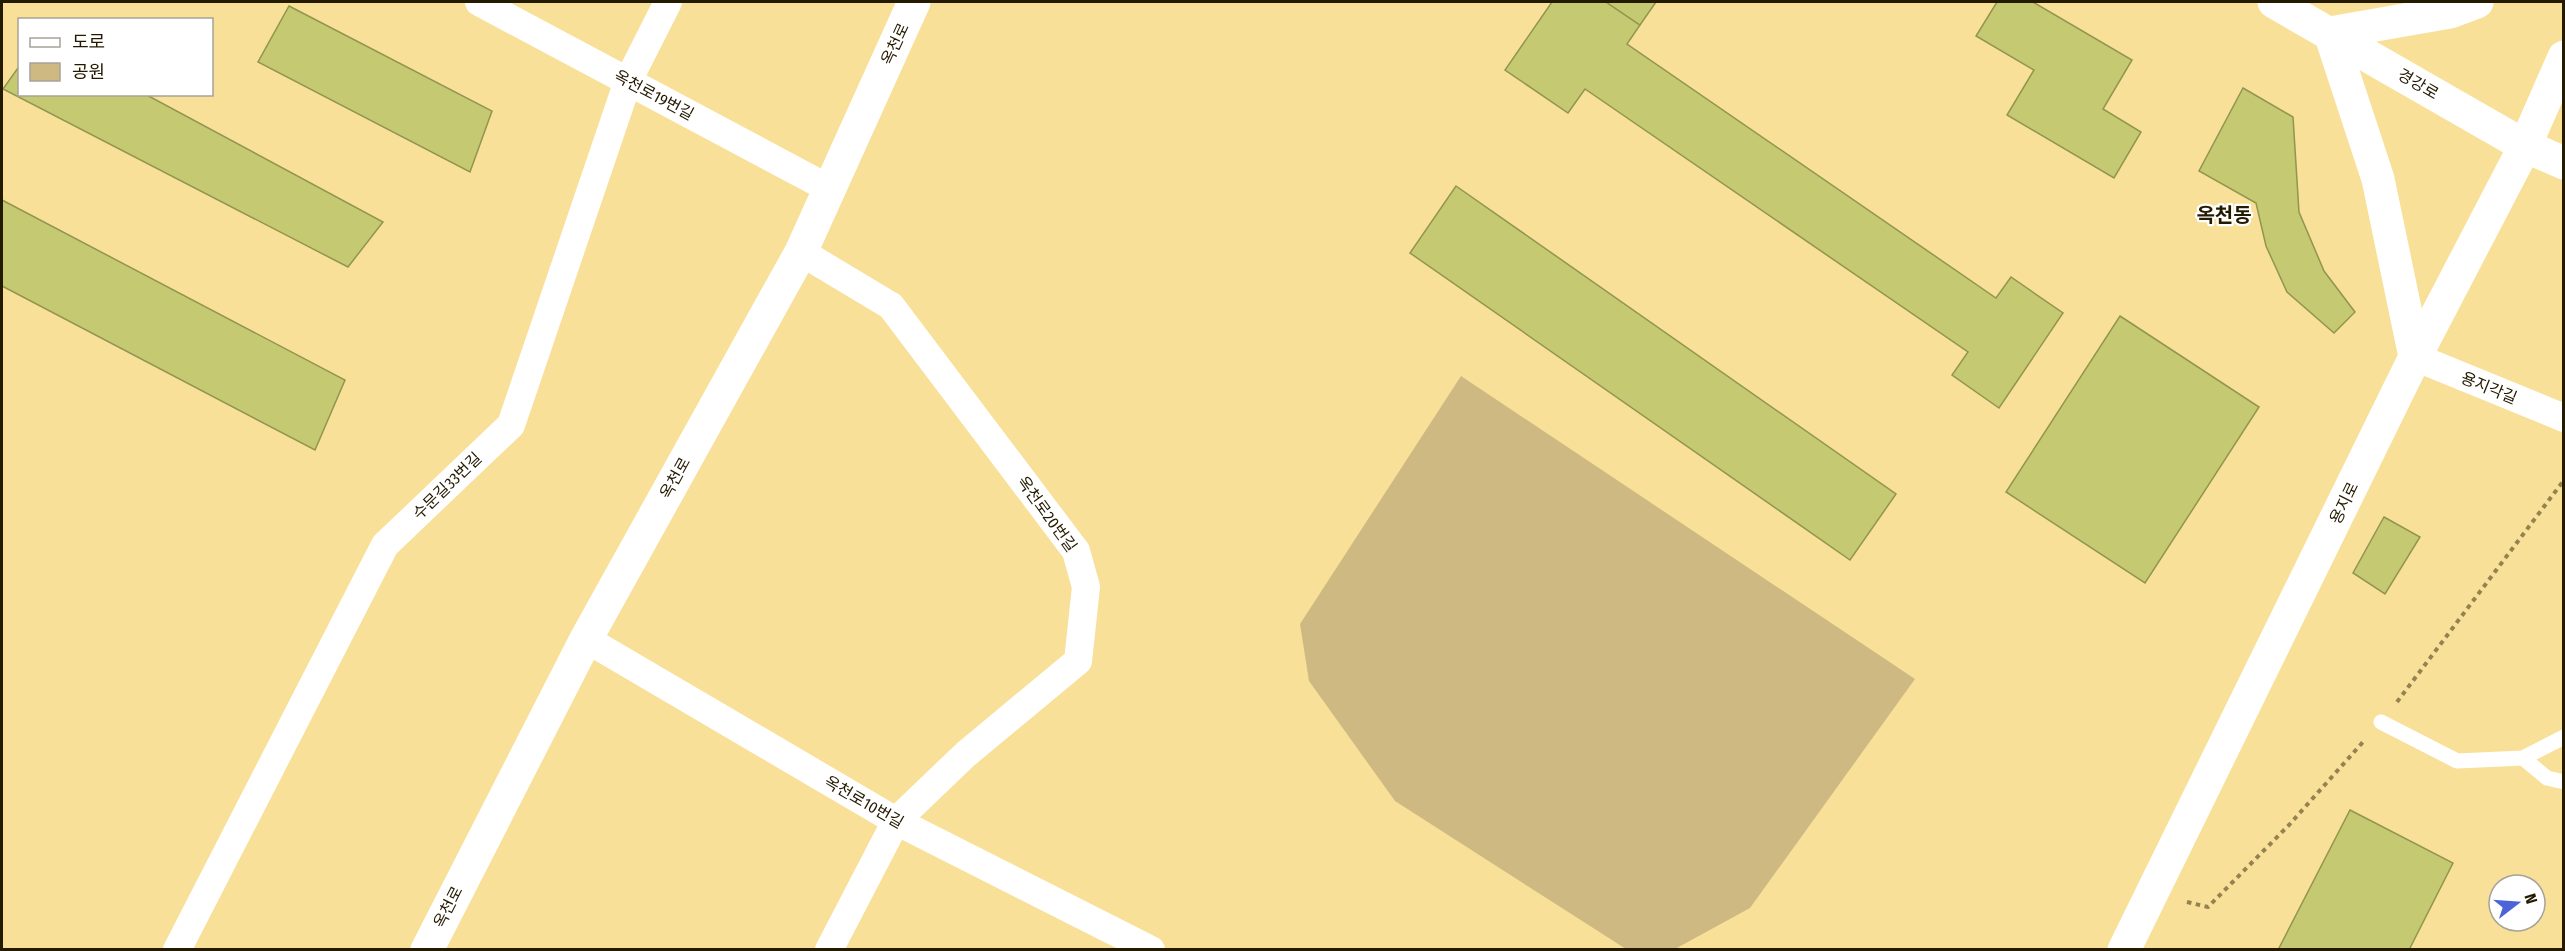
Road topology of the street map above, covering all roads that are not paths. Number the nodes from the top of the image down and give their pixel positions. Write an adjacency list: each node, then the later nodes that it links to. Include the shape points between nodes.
1 (479, 2): 8 (street, 옥천로19번길)
2 (668, 2): 8 (street, 수문길33번길)
3 (914, 2): 11 (street, 옥천로)
4 (2274, 2): 6 (street, 경강로)
5 (2477, 2): 6 (street, via 2450,12)
6 (2330, 33): 9 (street, 경강로); 13 (street, via 2378,178)
7 (2564, 57): 9 (street, 용지로)
8 (628, 81): 11 (street, 옥천로19번길); 21 (street, 수문길33번길, via 510,425 384,545)
9 (2525, 146): 10 (street, 경강로); 13 (street, 용지로)
10 (2564, 163)
11 (828, 188): 12 (street, 옥천로)
12 (801, 252): 15 (street, 옥천로); 20 (street, 옥천로20번길, via 891,306 1076,551 1086,587 1078,661 966,754)
13 (2415, 357): 14 (street, 용지각길); 25 (street, 용지로)
14 (2564, 418)
15 (586, 639): 20 (street, 옥천로10번길); 22 (street, 옥천로)
16 (2381, 722): 18 (lane, via 2457,761)
17 (2564, 737): 18 (lane)
18 (2523, 758): 19 (lane, via 2547,778)
19 (2564, 782)
20 (896, 821): 23 (street, 옥천로20번길); 24 (street, 옥천로10번길)
21 (177, 950)
22 (427, 950)
23 (830, 950)
24 (1151, 950)
25 (2124, 950)

